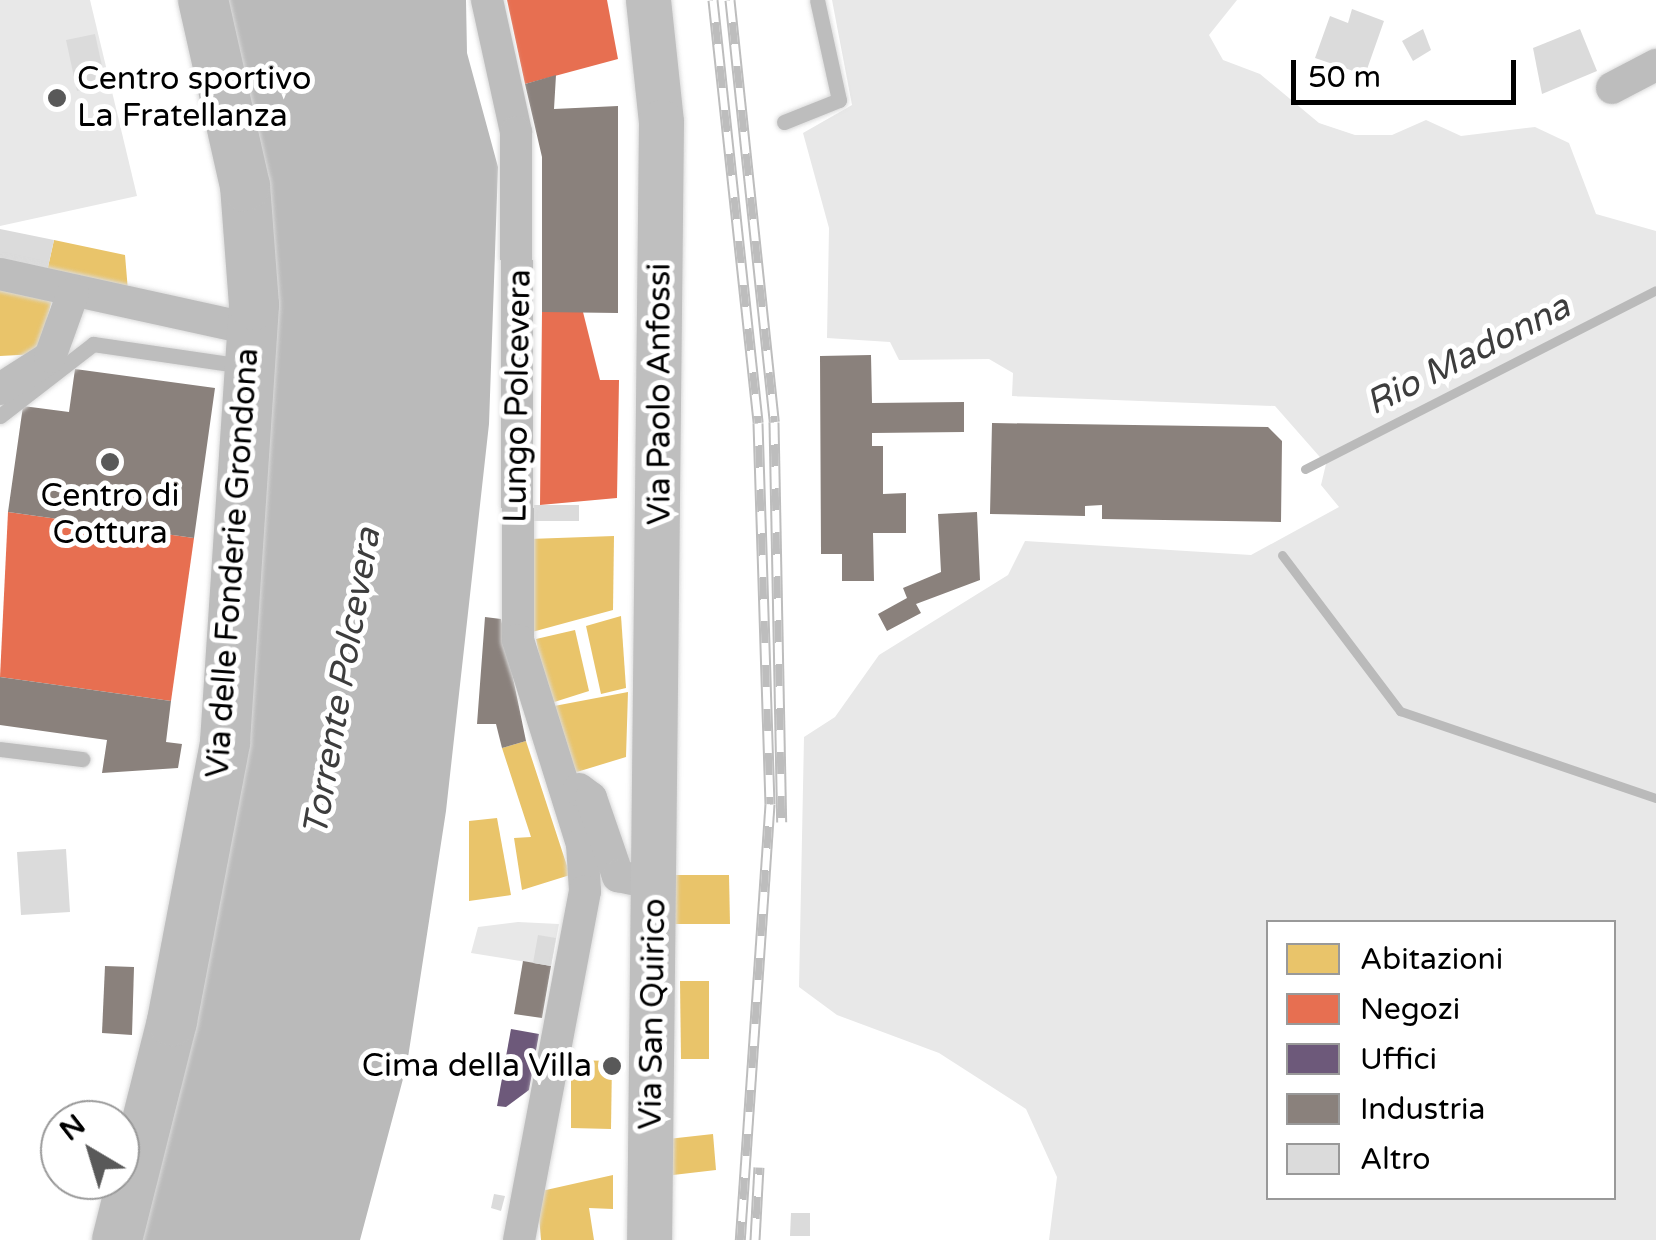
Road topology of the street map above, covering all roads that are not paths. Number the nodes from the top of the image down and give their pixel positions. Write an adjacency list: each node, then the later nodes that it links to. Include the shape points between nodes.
1 (203, 0): 10 (main road, Via delle Fonderie Grondona, via 245,186)
2 (487, 0): 15 (street, Lungo Polcevera, via 516,132 518,640)
3 (648, 0): 16 (main road, Via Paolo Anfossi, via 668,163)
4 (816, 0): 7 (lane, via 839,100)
5 (1656, 65): 6 (street)
6 (1612, 88)
7 (784, 122)
8 (0, 274): 9 (street)
9 (73, 293): 10 (street); 11 (street, via 50,357)
10 (250, 348): 12 (lane, via 93,344); 18 (main road, Via delle Fonderie Grondona, via 225,742 172,1021)
11 (0, 390)
12 (0, 416)
13 (0, 749): 14 (lane)
14 (82, 759)
15 (564, 787): 17 (street, via 591,798 618,876); 19 (street, Lungo Polcevera, via 585,891)
16 (656, 788): 17 (main road, Via San Quirico)
17 (655, 884): 20 (main road, Via San Quirico)
18 (116, 1240)
19 (519, 1240)
20 (649, 1240)

